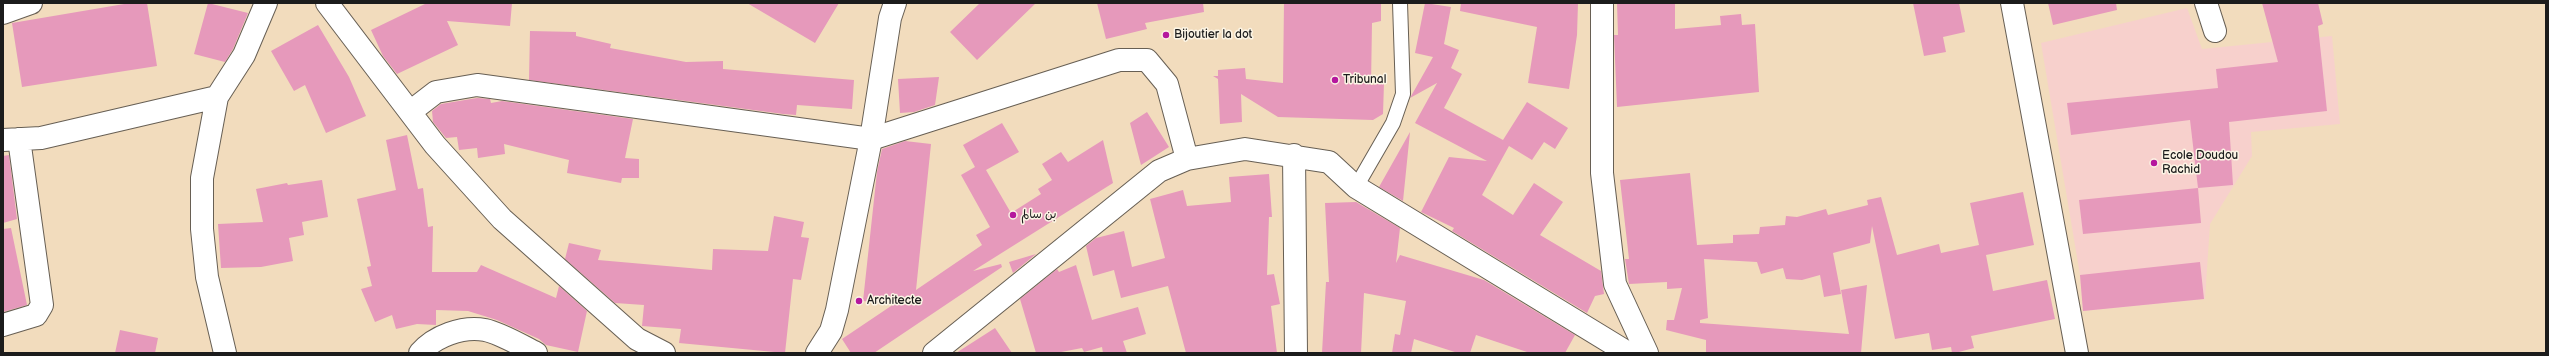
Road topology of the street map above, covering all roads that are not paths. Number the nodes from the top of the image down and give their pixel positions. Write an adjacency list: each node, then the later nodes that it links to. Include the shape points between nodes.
1 (31, 3): 9 (street)
2 (266, 3): 11 (street, via 244,55)
3 (328, 3): 12 (street)
4 (895, 3): 13 (street, via 890,18)
5 (1400, 3): 17 (lane, via 1403,94 1393,123)
6 (1602, 3): 27 (street, via 1602,173 1615,284)
7 (2012, 3): 28 (street)
8 (2206, 3): 10 (street)
9 (3, 13)
10 (2216, 31)
11 (217, 97): 14 (street, via 41,138); 19 (street, via 202,178 202,229 207,277)
12 (410, 112): 13 (street, via 436,92 477,85); 22 (street, via 435,145 502,219 637,339)
13 (871, 139): 16 (street, via 1119,60 1147,60 1167,84); 23 (street, via 837,310 831,331)
14 (11, 140): 18 (street, via 42,305 36,315)
15 (1294, 155): 16 (street, via 1245,149); 17 (street, via 1329,162); 25 (street)
16 (1187, 159): 24 (street, via 1159,171)
17 (1356, 187): 26 (street)
18 (3, 325)
19 (225, 353)
20 (420, 353): 21 (street, via 427,346 453,332 485,330)
21 (536, 353)
22 (664, 353)
23 (817, 353)
24 (934, 353)
25 (1296, 353)
26 (1628, 353)
27 (1646, 353)
28 (2077, 353)

